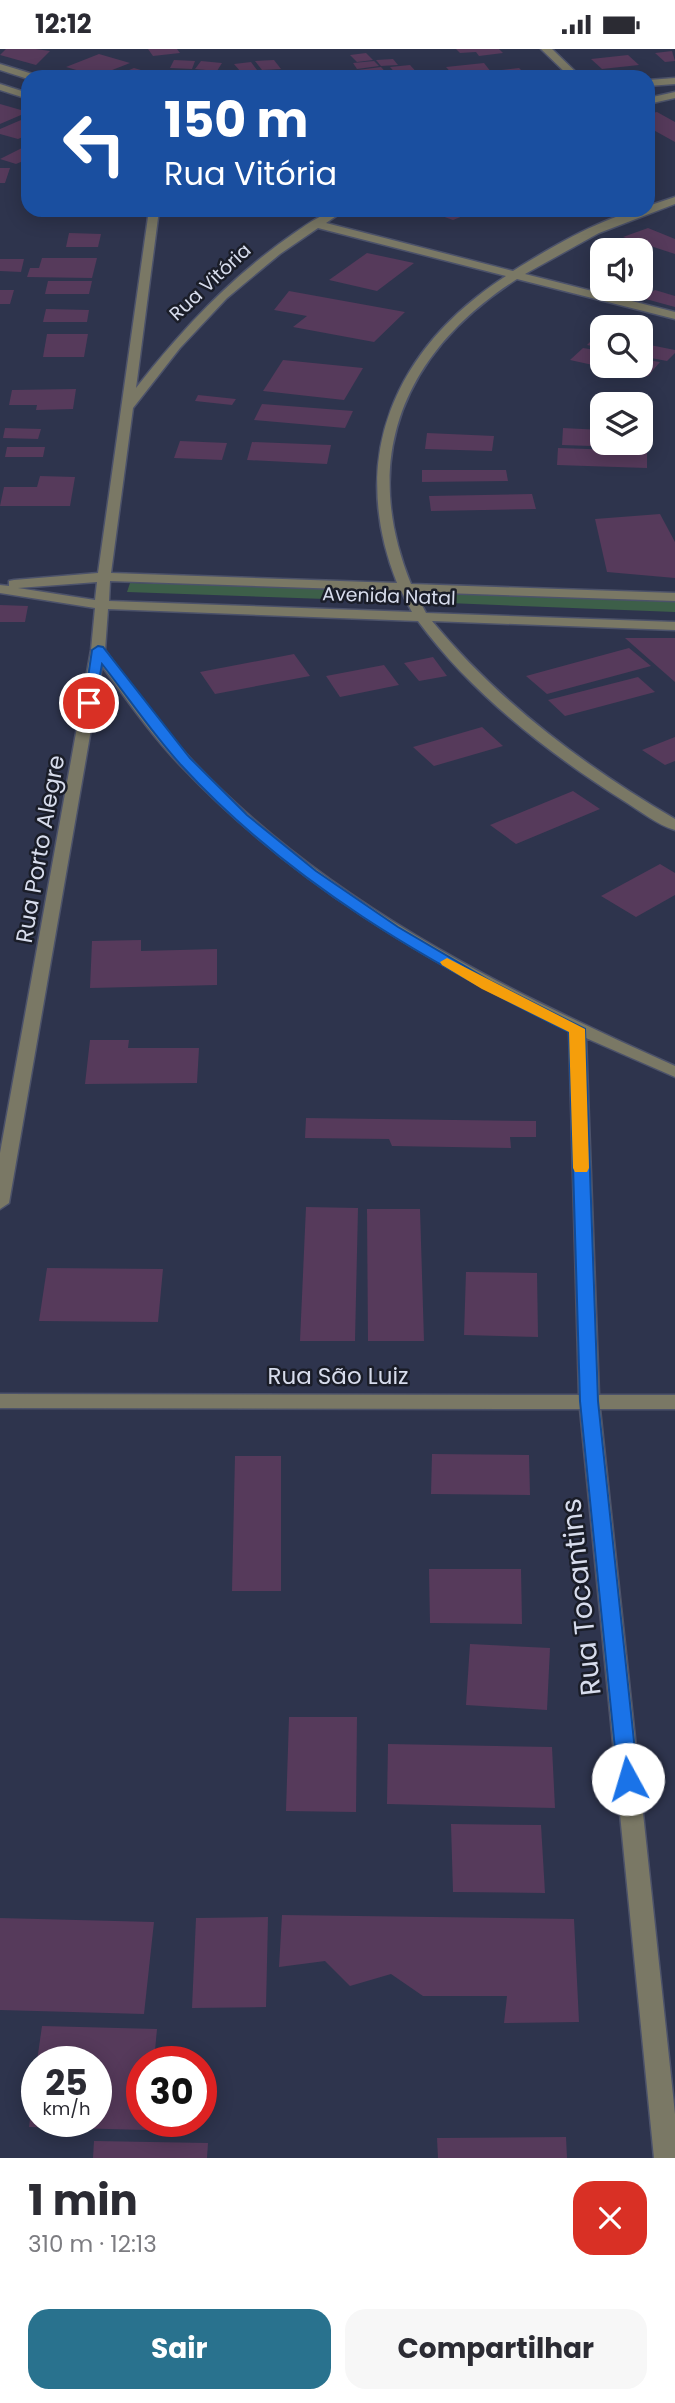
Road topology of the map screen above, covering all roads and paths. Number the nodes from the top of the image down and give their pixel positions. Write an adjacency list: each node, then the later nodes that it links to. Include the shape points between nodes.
1 (546, 49): 3 (street)
2 (0, 67): 4 (street)
3 (568, 70)
4 (21, 73)
5 (675, 81): 6 (street)
6 (655, 82)
7 (0, 87): 8 (street)
8 (21, 94)
9 (675, 95): 10 (street)
10 (655, 99)
11 (675, 200): 12 (street)
12 (655, 207)
13 (152, 217): 19 (street, Rua Porto Alegre)
14 (328, 217): 16 (street, Rua Vitória)
15 (630, 217): 17 (street)
16 (316, 224): 17 (street); 19 (street, Rua Vitória, via 214,301)
17 (515, 274): 18 (street); 21 (street, via 472,305 429,349 394,407 380,473 382,507)
18 (675, 316)
19 (128, 407): 20 (street, Rua Porto Alegre)
20 (104, 577): 21 (street, Avenida Natal); 22 (street, Avenida Natal); 24 (street, Rua Porto Alegre)
21 (404, 586): 23 (street, Avenida Natal); 25 (street)
22 (0, 587): 24 (street, Avenida Natal)
23 (675, 597)
24 (103, 605): 25 (street, Avenida Natal); 27 (street, Rua Porto Alegre)
25 (421, 616): 26 (street, Avenida Natal); 28 (street, via 489,691 530,728 578,765)
26 (675, 626)
27 (98, 650): 29 (street, via 185,761 242,818 311,874 475,979); 31 (street, Rua Porto Alegre)
28 (675, 825)
29 (577, 1029): 30 (street); 33 (street, Rua Tocantins)
30 (675, 1072)
31 (0, 1203)
32 (0, 1401): 33 (street, Rua São Luiz)
33 (589, 1401): 34 (street, Rua São Luiz); 35 (street, Rua Tocantins)
34 (675, 1402)
35 (667, 2158)

